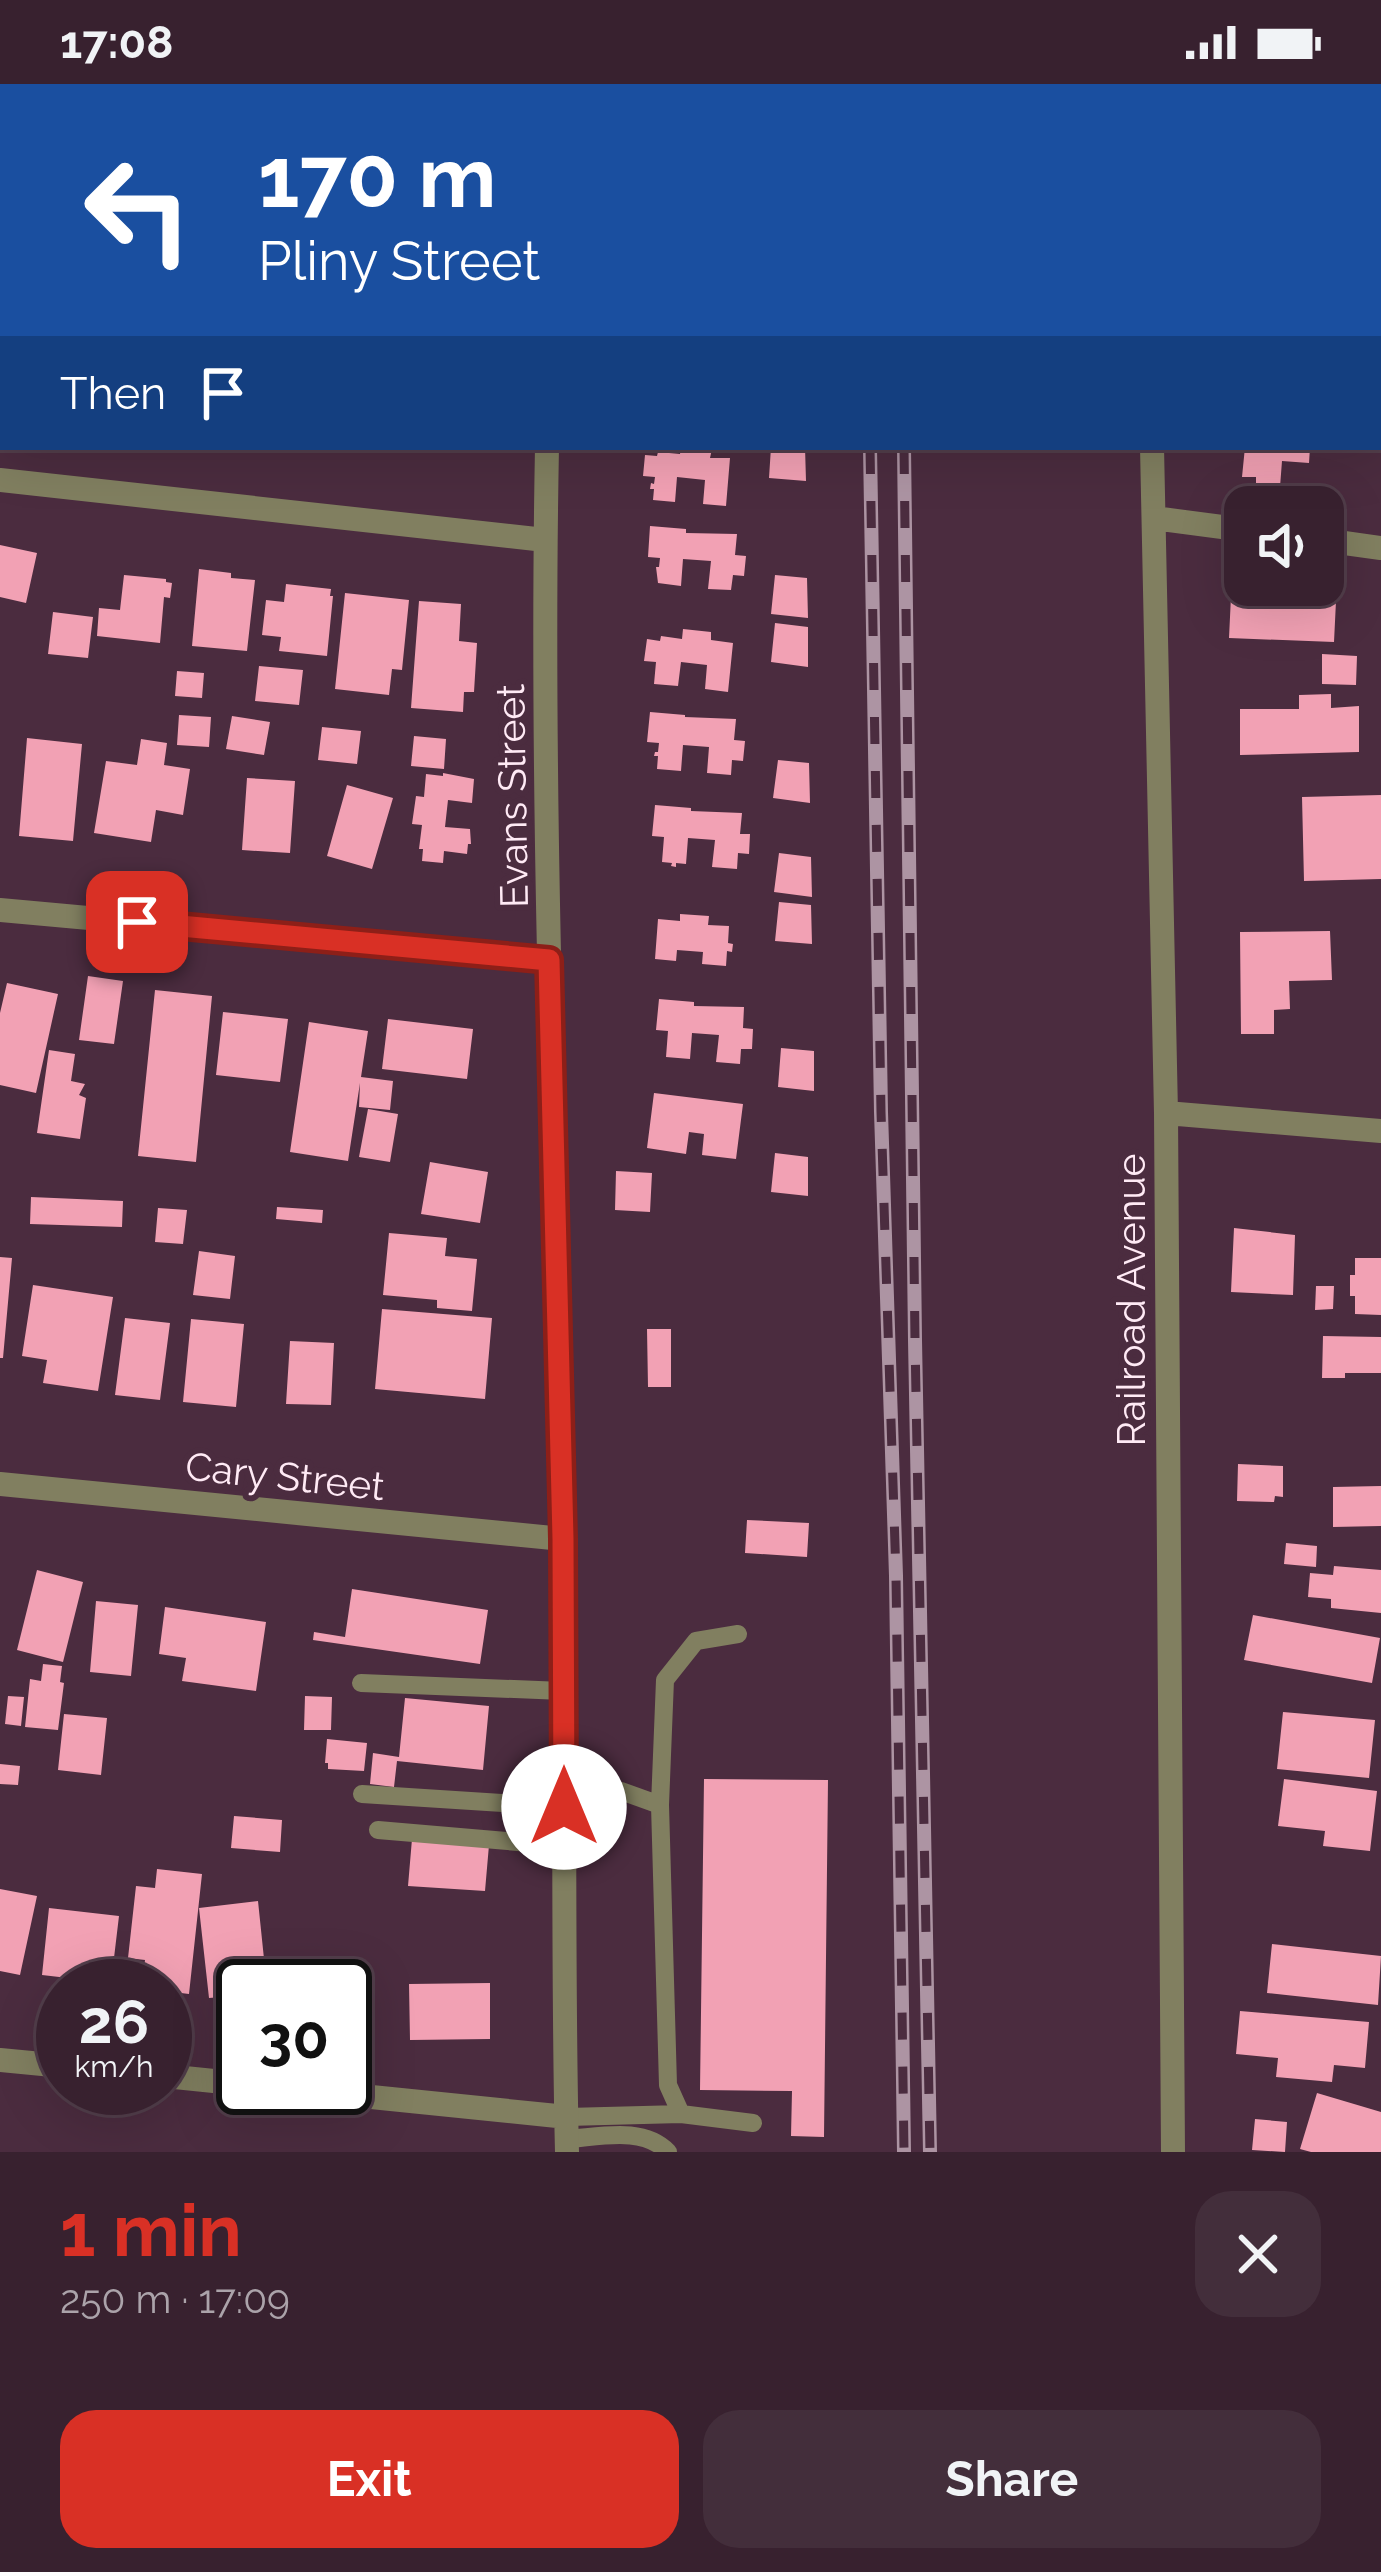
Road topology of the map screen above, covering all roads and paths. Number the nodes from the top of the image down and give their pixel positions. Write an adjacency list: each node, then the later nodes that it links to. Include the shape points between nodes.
1 (548, 450): 6 (street, Evans Street)
2 (1152, 450): 4 (street, Railroad Avenue)
3 (0, 479): 6 (street)
4 (1154, 518): 5 (street); 11 (street, Railroad Avenue)
5 (1224, 527)
6 (545, 540): 10 (street, Evans Street)
7 (1344, 543): 8 (street)
8 (1381, 548)
9 (0, 910): 10 (street)
10 (549, 960): 14 (street, Evans Street)
11 (1166, 1113): 12 (street); 30 (street, Railroad Avenue)
12 (1381, 1131)
13 (0, 1484): 14 (street, Cary Street)
14 (563, 1539): 17 (street, Evans Street)
15 (738, 1634): 20 (lane, via 696,1641 665,1681)
16 (361, 1683): 17 (lane)
17 (563, 1691): 19 (street, Evans Street)
18 (362, 1794): 19 (lane)
19 (564, 1798): 20 (lane, via 622,1791); 22 (street, Evans Street)
20 (660, 1805): 26 (lane, via 668,2085)
21 (378, 1830): 22 (lane)
22 (565, 1846): 28 (street, Evans Street)
23 (0, 2060): 24 (street)
24 (36, 2063)
25 (372, 2103): 28 (street)
26 (681, 2114): 27 (lane); 28 (lane)
27 (753, 2123)
28 (567, 2136): 29 (lane, via 639,2135)
29 (668, 2152)
30 (1173, 2152)

